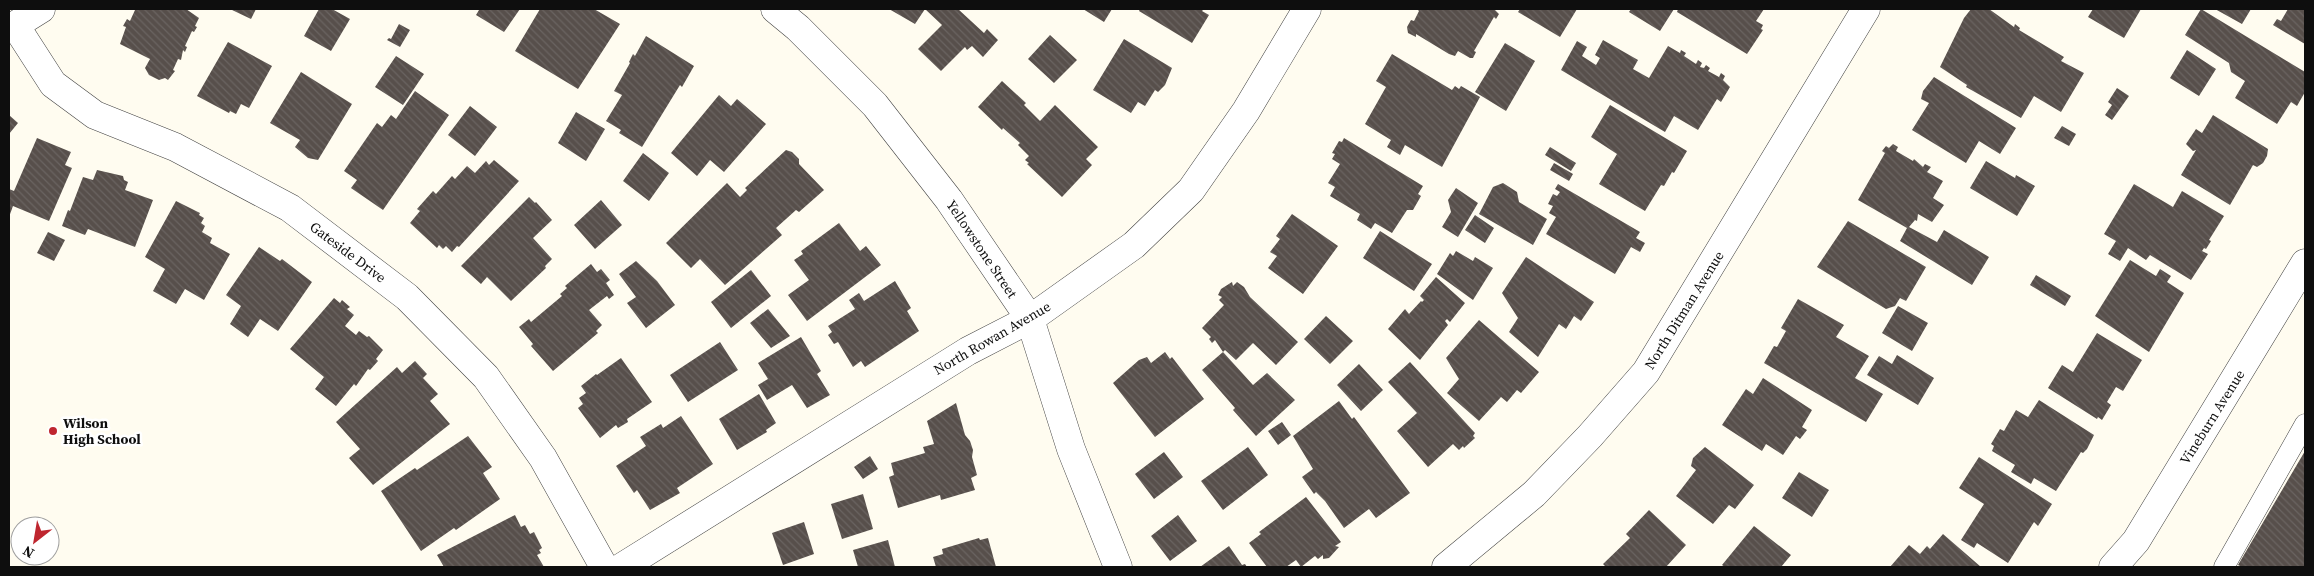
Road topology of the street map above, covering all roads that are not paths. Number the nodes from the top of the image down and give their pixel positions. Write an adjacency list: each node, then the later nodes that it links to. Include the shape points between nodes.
1 (41, 9): 5 (street)
2 (775, 9): 7 (street, Yellowstone Street, via 875,105 950,200)
3 (1307, 9): 7 (street, North Rowan Avenue, via 1246,111 1190,190 1134,245)
4 (1866, 9): 12 (street, North Ditman Avenue, via 1646,372 1534,494)
5 (12, 27): 9 (street, Gateside Drive, via 53,84 95,115 174,147 290,208 407,297 486,378 543,458)
6 (2305, 264): 13 (street, Vineburn Avenue, via 2136,540)
7 (1030, 319): 10 (street, North Rowan Avenue, via 968,351); 11 (street, Yellowstone Street, via 1071,449)
8 (2305, 424): 14 (lane)
9 (604, 567)
10 (622, 567)
11 (1118, 567)
12 (1446, 567)
13 (2112, 567)
14 (2224, 567)

